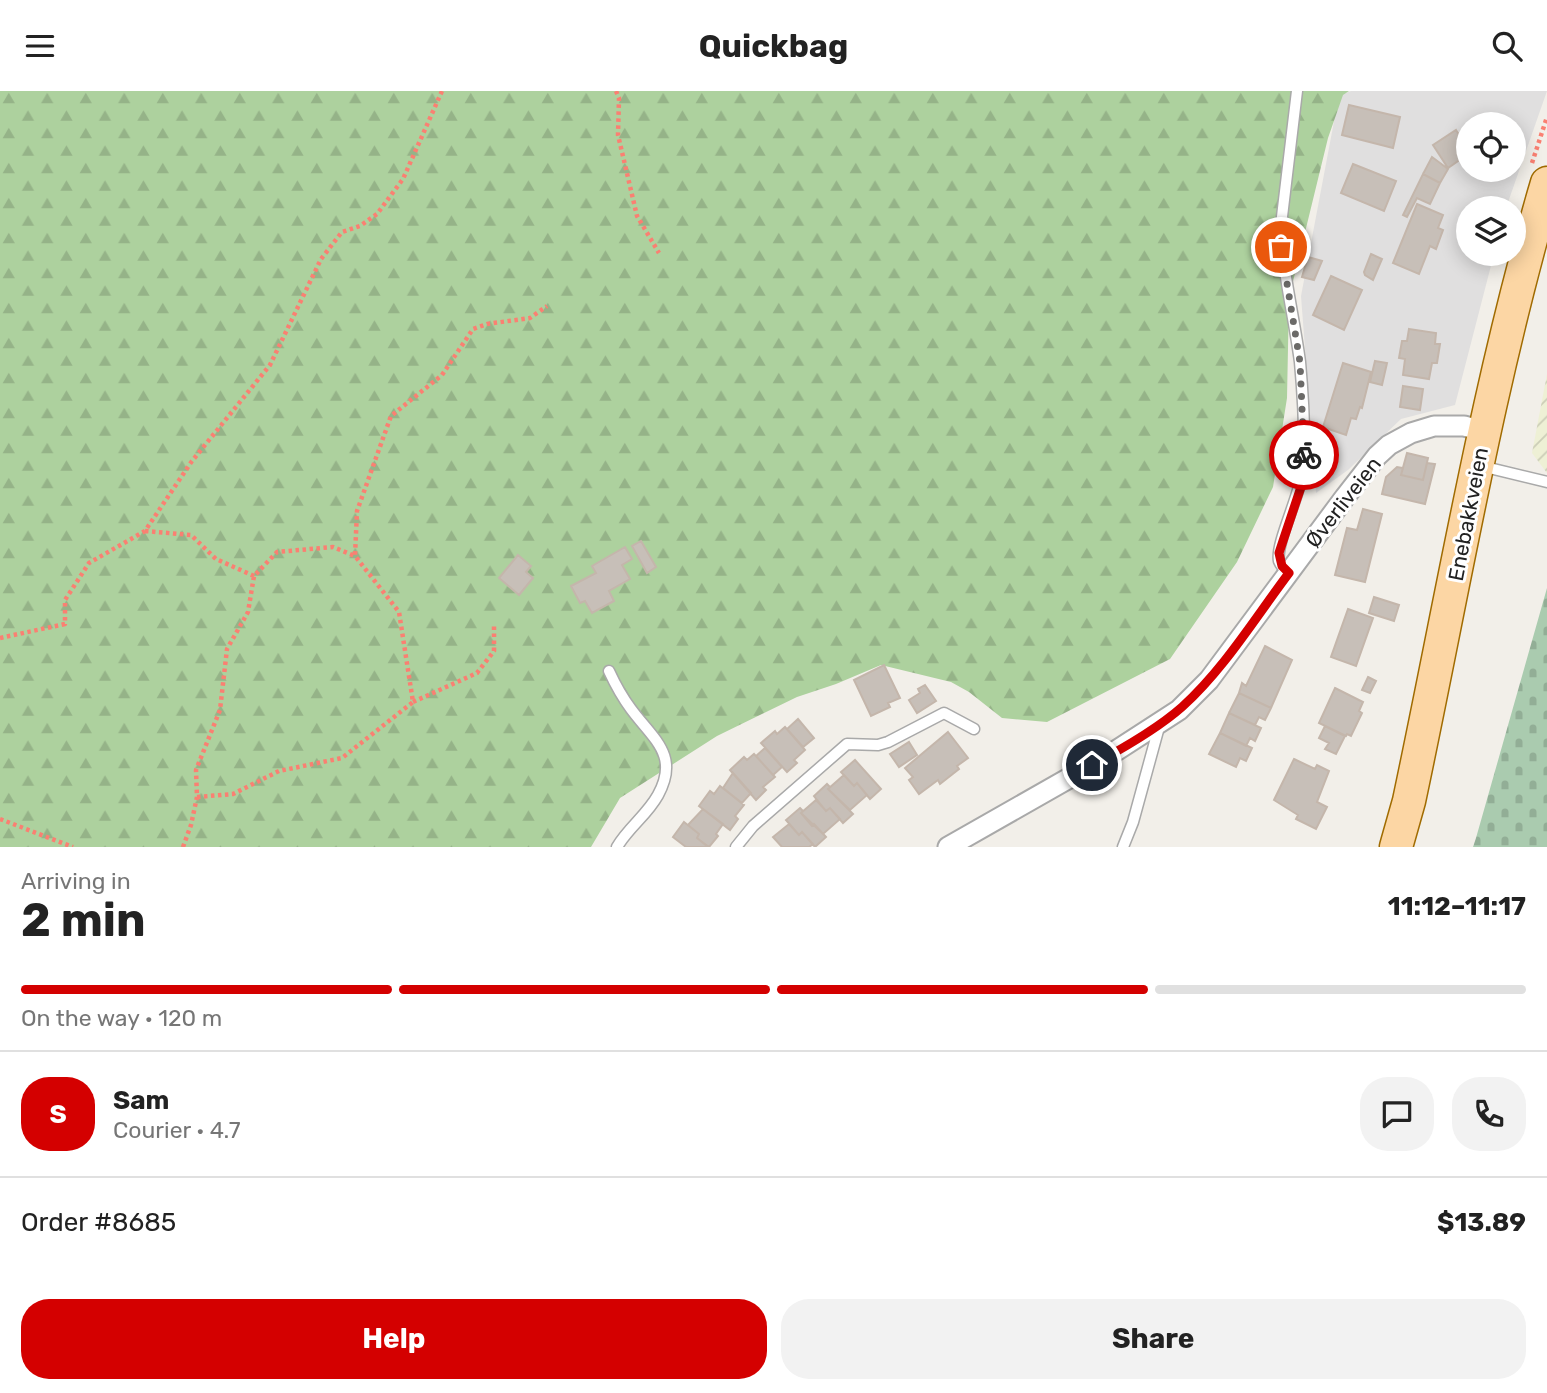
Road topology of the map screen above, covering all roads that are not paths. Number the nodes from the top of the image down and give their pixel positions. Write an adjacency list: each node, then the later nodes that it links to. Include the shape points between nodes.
1 (1297, 91): 6 (lane, Øverliveien, via 1281,225 1304,417 1301,487 1279,553)
2 (1547, 183): 3 (main road, Enebakkveien)
3 (1484, 431): 4 (main road, Enebakkveien); 6 (street, Øverliveien, via 1434,426 1389,445)
4 (1477, 465): 5 (lane); 14 (main road, Enebakkveien)
5 (1547, 482)
6 (1289, 573): 8 (street, Øverliveien, via 1209,680)
7 (609, 671): 10 (lane, via 667,761 658,795)
8 (1160, 723): 12 (street, Øverliveien); 13 (lane)
9 (974, 729): 11 (lane, via 944,713 888,742 847,744 753,826)
10 (617, 847)
11 (736, 847)
12 (948, 847)
13 (1124, 847)
14 (1396, 847)

